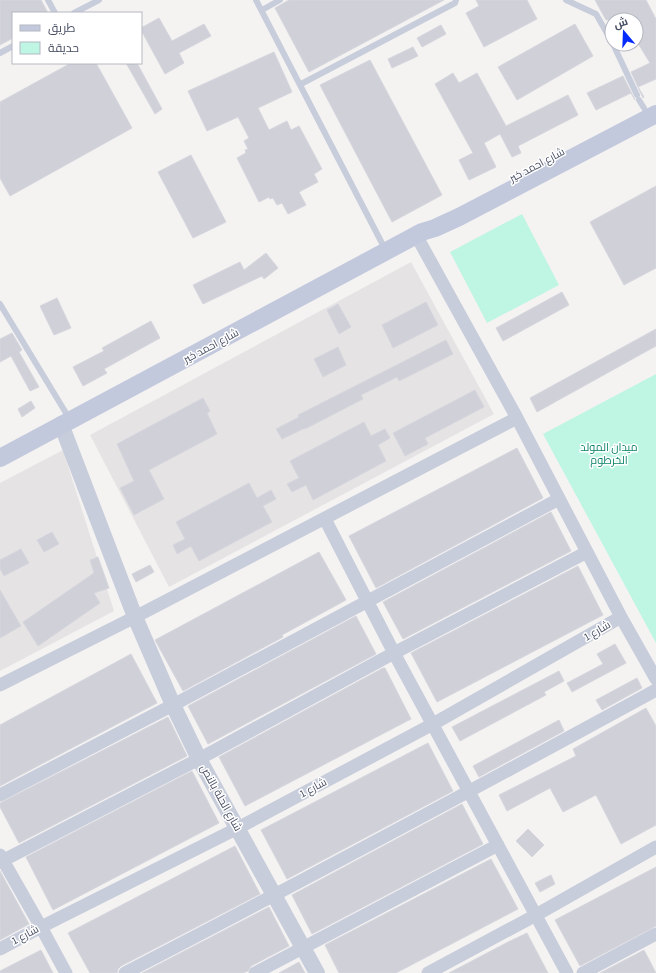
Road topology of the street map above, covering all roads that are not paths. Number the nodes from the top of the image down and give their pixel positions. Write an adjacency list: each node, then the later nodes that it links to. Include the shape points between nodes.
1 (48, 0): 8 (lane)
2 (99, 0): 9 (lane)
3 (256, 0): 7 (lane)
4 (280, 0): 7 (lane)
5 (456, 0): 14 (lane)
6 (566, 0): 10 (lane, via 596,14)
7 (262, 10): 14 (lane)
8 (54, 12)
9 (76, 12)
10 (604, 28)
11 (12, 47): 13 (lane)
12 (618, 52): 15 (lane)
13 (0, 54)
14 (301, 84): 17 (lane)
15 (646, 104): 16 (main road, شارع احمد خير, via 459,217)
16 (419, 234): 17 (main road, شارع احمد خير); 19 (street)
17 (387, 252): 20 (main road, شارع احمد خير)
18 (0, 304): 20 (lane)
19 (516, 418): 22 (street); 23 (street)
20 (66, 422): 21 (main road, شارع احمد خير); 26 (street, شارع الحلة بالنص)
21 (0, 458)
22 (559, 499): 24 (street); 25 (street)
23 (325, 519): 25 (street); 26 (street)
24 (587, 552): 27 (street); 28 (street)
25 (367, 601): 28 (street); 32 (street)
26 (135, 617): 30 (street); 32 (street, شارع الحلة بالنص)
27 (621, 617): 29 (street); 33 (street, شارع 1)
28 (394, 653): 33 (street); 34 (street)
29 (656, 679)
30 (0, 685)
31 (656, 690): 35 (street)
32 (173, 705): 34 (street, شارع الحلة بالنص); 36 (street)
33 (433, 724): 35 (street); 37 (street, شارع 1)
34 (199, 758): 37 (street, شارع الحلة بالنص); 40 (street)
35 (469, 792): 38 (street); 41 (street)
36 (0, 795)
37 (238, 828): 41 (street, شارع الحلة بالنص); 43 (street, شارع 1)
38 (498, 845): 42 (street); 45 (street)
39 (656, 848): 42 (street)
40 (1, 860): 43 (street)
41 (275, 895): 45 (street, شارع الحلة بالنص); 48 (street)
42 (536, 915): 51 (street); 52 (street)
43 (41, 926): 46 (street, شارع 1); 47 (street)
44 (656, 934): 53 (street)
45 (303, 948): 49 (street); 50 (street, شارع الحلة بالنص)
46 (0, 949)
47 (66, 973)
48 (125, 973)
49 (255, 973)
50 (317, 973)
51 (428, 973)
52 (567, 973)
53 (583, 973)

